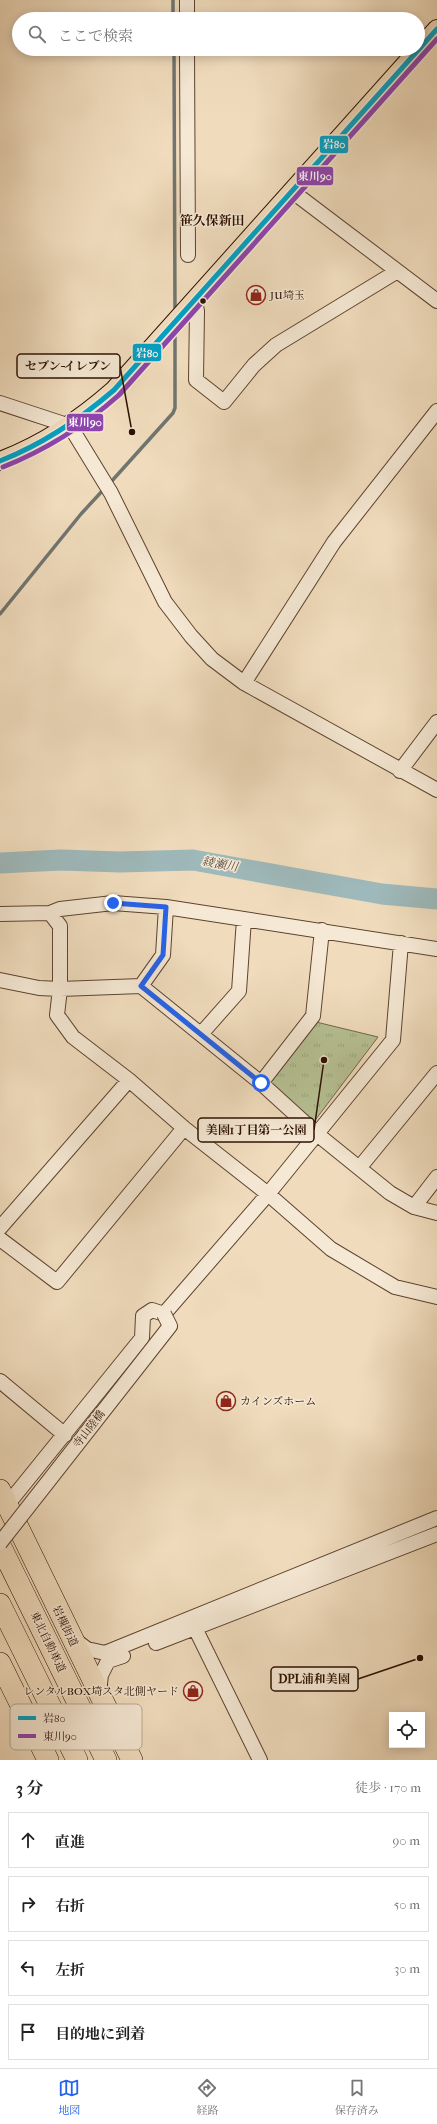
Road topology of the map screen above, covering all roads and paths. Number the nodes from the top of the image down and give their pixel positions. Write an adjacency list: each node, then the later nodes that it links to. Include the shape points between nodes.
1 (187, 0): 2 (street)
2 (187, 12)
3 (437, 29): 4 (main road)
4 (425, 43)
5 (187, 56): 8 (street)
6 (413, 56): 7 (main road)
7 (293, 192): 9 (street); 10 (main road)
8 (188, 255)
9 (396, 272): 10 (street, via 276,345 254,364 224,402 196,380); 11 (street)
10 (195, 301): 14 (main road, via 114,390)
11 (437, 301)
12 (0, 403): 14 (street)
13 (437, 411): 16 (street, via 334,542)
14 (70, 426): 15 (main road); 16 (street, via 111,494 165,602 212,659)
15 (0, 461)
16 (244, 683): 18 (street)
17 (437, 722): 18 (street)
18 (400, 771): 19 (street)
19 (437, 790)
20 (166, 907): 21 (street, via 113,903 60,909); 23 (street); 28 (street, via 163,955)
21 (50, 913): 22 (street); 29 (street, via 60,926)
22 (0, 914)
23 (244, 919): 24 (street); 30 (street, via 239,991)
24 (322, 930): 25 (street); 33 (street, via 313,1016)
25 (401, 943): 26 (street); 35 (street, via 393,1040)
26 (437, 949)
27 (0, 980): 29 (street, via 39,988)
28 (141, 986): 29 (street); 30 (street)
29 (60, 988): 32 (street, via 57,1015 73,1036)
30 (201, 1034): 33 (street)
31 (437, 1073): 36 (street)
32 (129, 1080): 34 (street); 41 (street)
33 (261, 1083): 35 (street)
34 (184, 1128): 38 (street); 42 (street, via 57,1282)
35 (318, 1134): 36 (street); 38 (street)
36 (360, 1167): 39 (street, via 390,1193)
37 (437, 1177): 39 (street)
38 (268, 1194): 43 (street, via 331,1249 395,1287); 44 (street)
39 (414, 1207): 40 (street)
40 (437, 1213)
41 (0, 1228)
42 (0, 1239)
43 (437, 1297)
44 (164, 1314): 46 (street, via 152,1310 143,1316 142,1338); 50 (street, 寺山陸橋, bridge, via 170,1326)
45 (0, 1381): 46 (street)
46 (65, 1435): 47 (street)
47 (4, 1498): 53 (highway, 岩槻街道)
48 (437, 1518): 53 (street, via 105,1654 87,1649)
49 (437, 1534): 52 (street)
50 (0, 1544): 58 (highway, 東北自動車道)
51 (0, 1604): 57 (highway)
52 (196, 1628): 55 (street, via 108,1661 101,1676); 68 (street)
53 (70, 1636): 55 (highway, 岩槻街道)
54 (0, 1663): 56 (highway)
55 (99, 1696): 59 (highway, 岩槻街道)
56 (20, 1704)
57 (49, 1704)
58 (79, 1704)
59 (103, 1704)
60 (43, 1750): 64 (highway)
61 (72, 1750): 65 (highway)
62 (101, 1750): 66 (highway, 東北自動車道)
63 (127, 1750): 67 (highway, 岩槻街道)
64 (48, 1760)
65 (77, 1760)
66 (106, 1760)
67 (132, 1760)
68 (260, 1760)

